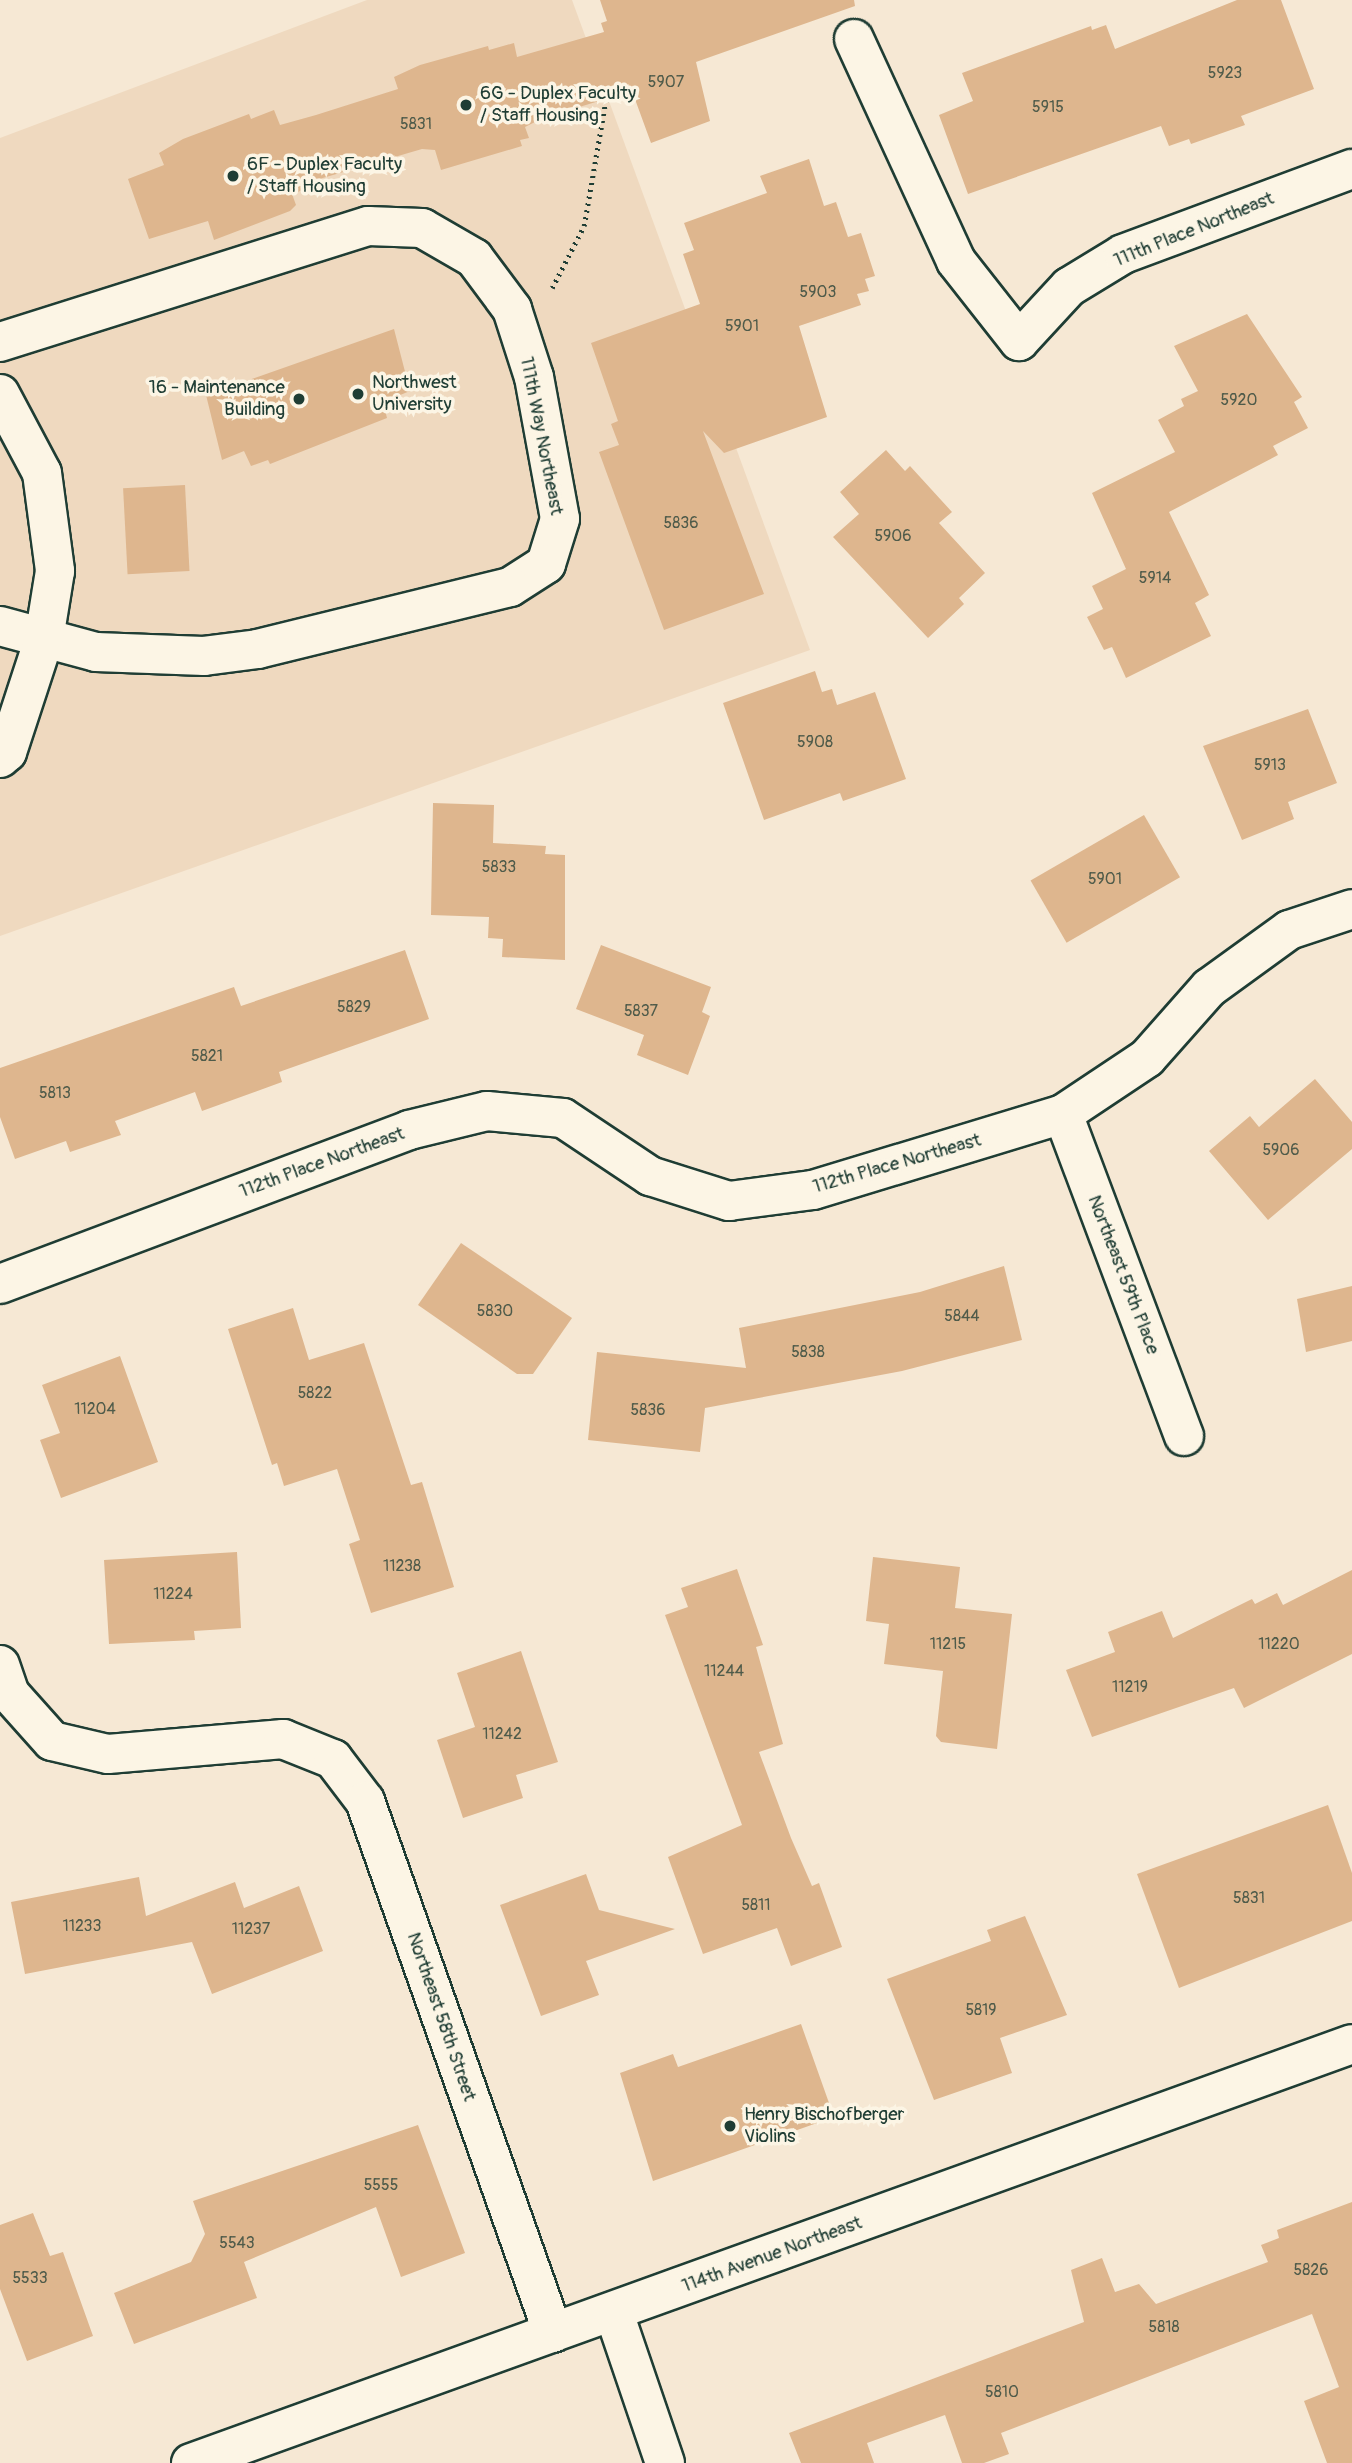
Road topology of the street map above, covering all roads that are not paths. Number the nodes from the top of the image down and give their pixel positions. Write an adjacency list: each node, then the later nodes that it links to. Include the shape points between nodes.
1 (854, 38): 2 (street, 111th Place Northeast, via 956,261 1019,341 1069,287 1123,254)
2 (1352, 169)
3 (0, 342): 6 (street, 111th Way Northeast, via 368,226 422,228 474,258 512,309 534,377 560,519 545,564 510,587 258,649 204,656 96,652)
4 (0, 394): 6 (street, via 42,474 55,571)
5 (0, 626): 6 (street, 111th Way Northeast)
6 (44, 639): 7 (street, via 7,752)
7 (0, 758)
8 (1352, 909): 9 (street, 112th Place Northeast, via 1289,930 1209,988 1147,1058)
9 (1063, 1114): 10 (street, 112th Place Northeast, via 813,1190 729,1201 650,1176 562,1118 486,1111 409,1130); 11 (street, Northeast 59th Place)
10 (0, 1284)
11 (1184, 1436)
12 (0, 1665): 15 (street, Northeast 58th Street, via 10,1694 52,1741 107,1754 283,1739 333,1759 365,1801)
13 (1352, 2043): 14 (street, 114th Avenue Northeast)
14 (614, 2313): 15 (street, 114th Avenue Northeast); 17 (street)
15 (553, 2333): 16 (street, 114th Avenue Northeast)
16 (191, 2463)
17 (665, 2463)

